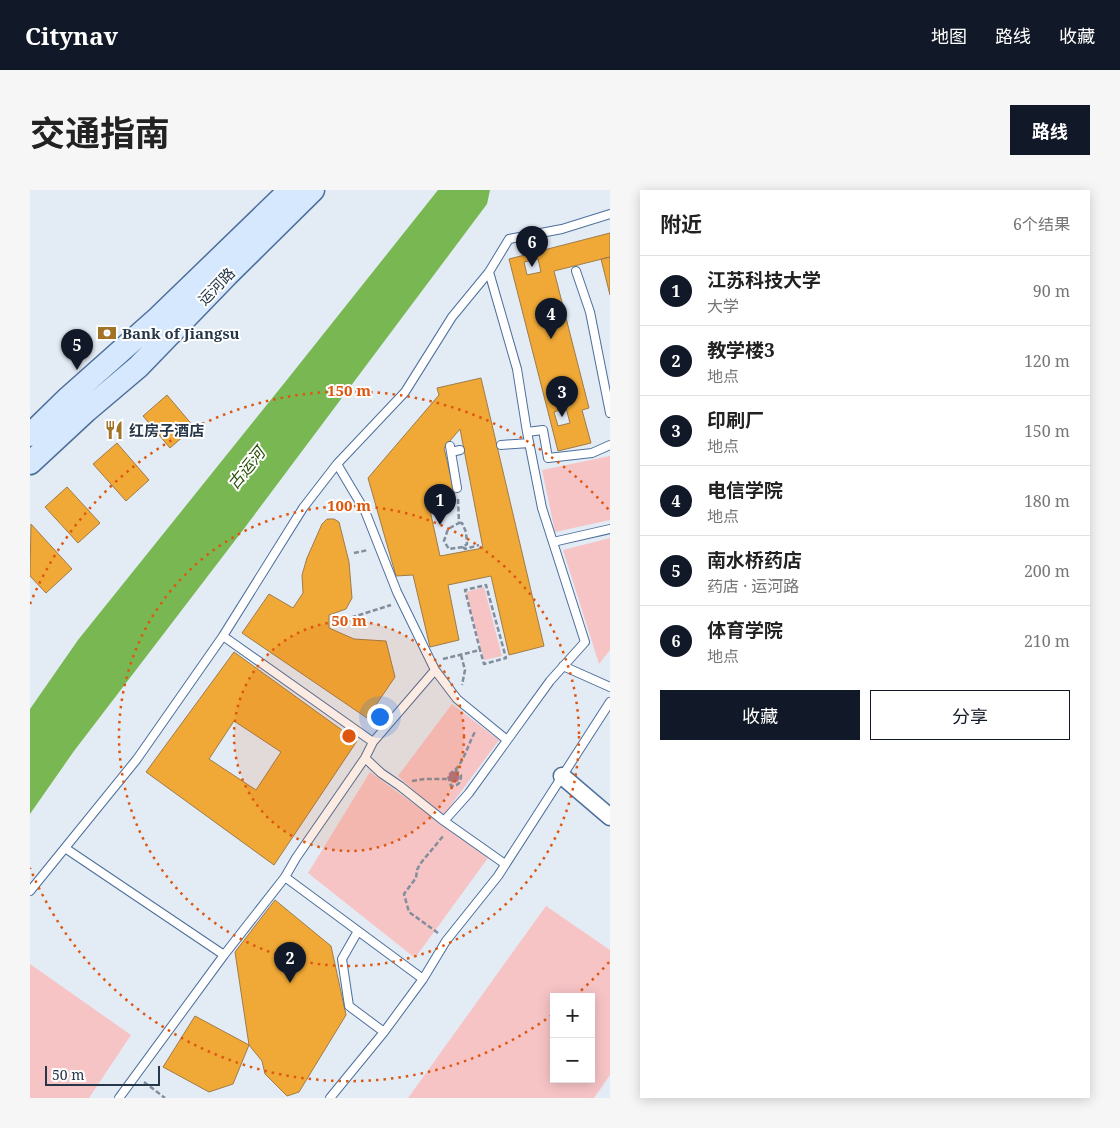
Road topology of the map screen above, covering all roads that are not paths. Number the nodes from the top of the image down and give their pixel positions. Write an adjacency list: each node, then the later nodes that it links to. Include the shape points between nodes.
1 (290, 190): 8 (main road, 运河路, via 159,317)
2 (313, 190): 15 (main road, 运河路, via 138,367)
3 (610, 214): 5 (lane, via 562,229 509,239)
4 (576, 271): 6 (lane, via 590,312)
5 (488, 272): 7 (lane, via 517,369); 16 (lane, via 452,317 405,392)
6 (610, 413)
7 (527, 432): 9 (lane); 13 (lane, via 543,430)
8 (30, 435)
9 (529, 443): 10 (lane); 14 (lane)
10 (501, 445)
11 (610, 445): 13 (lane, via 592,452)
12 (460, 450): 17 (lane, via 450,449)
13 (548, 458): 14 (lane)
14 (533, 460): 19 (lane, via 542,508)
15 (30, 463)
16 (337, 464): 20 (lane, via 303,508); 21 (lane, via 365,511)
17 (457, 488)
18 (610, 529): 19 (lane)
19 (553, 542): 22 (lane, via 585,642)
20 (223, 636): 26 (lane); 31 (lane, via 138,759)
21 (434, 666): 25 (lane, via 457,699); 26 (lane)
22 (563, 666): 23 (lane); 25 (lane)
23 (610, 687)
24 (610, 702): 28 (lane)
25 (507, 740): 30 (lane, via 469,793)
26 (374, 742): 27 (lane)
27 (365, 758): 30 (lane); 33 (lane)
28 (562, 776): 29 (street); 32 (lane)
29 (610, 816)
30 (444, 821): 32 (lane)
31 (65, 848): 34 (lane); 36 (lane)
32 (505, 864): 37 (lane, via 446,942)
33 (284, 877): 35 (lane); 36 (lane)
34 (30, 891)
35 (358, 931): 37 (lane); 38 (lane, via 342,959 349,1006)
36 (224, 955): 39 (lane)
37 (423, 979): 38 (lane)
38 (384, 1032): 40 (lane)
39 (119, 1098)
40 (330, 1098)

